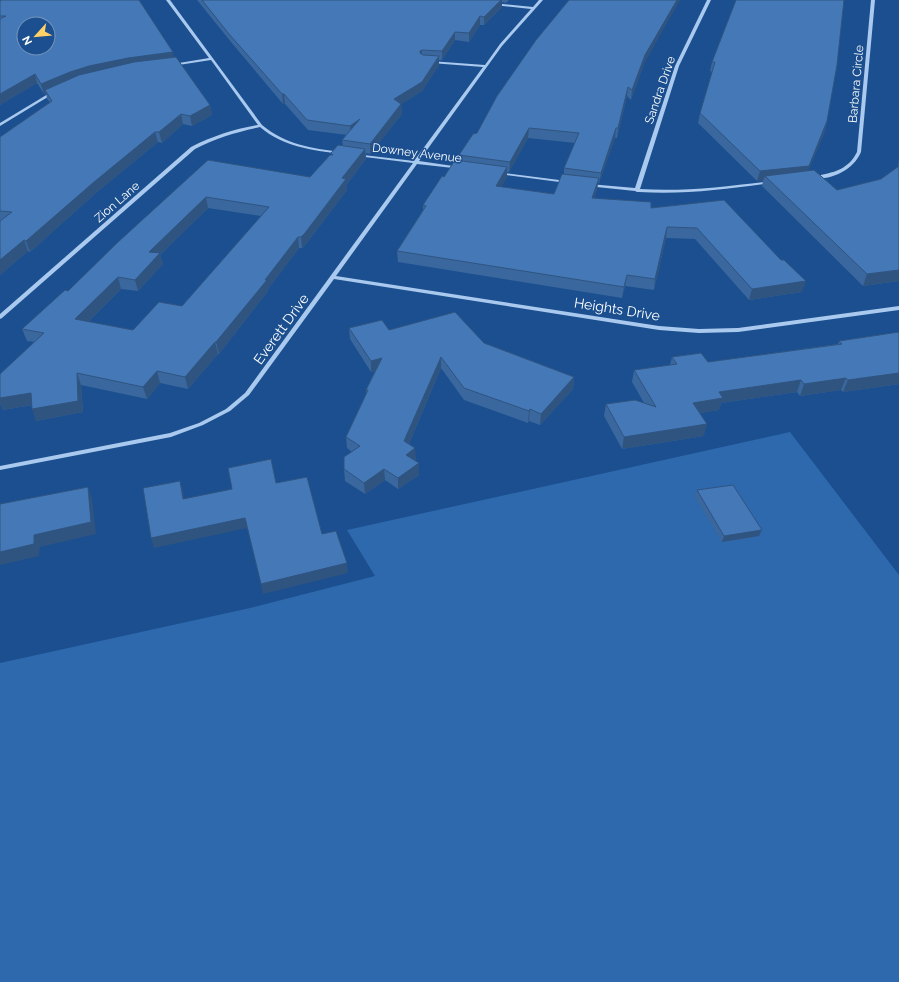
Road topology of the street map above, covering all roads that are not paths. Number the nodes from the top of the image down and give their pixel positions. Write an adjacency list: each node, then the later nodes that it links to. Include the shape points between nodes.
1 (168, 0): 7 (street, Downey Avenue)
2 (541, 0): 6 (street, Everett Drive)
3 (709, 0): 21 (street, Sandra Drive, via 677,66)
4 (873, 0): 17 (street, Barbara Circle, via 858,158 838,172)
5 (490, 3): 6 (street)
6 (534, 8): 10 (street, Everett Drive)
7 (212, 59): 9 (street); 13 (street, Downey Avenue)
8 (423, 61): 10 (street)
9 (167, 66)
10 (486, 66): 14 (street, Everett Drive)
11 (58, 90): 12 (street)
12 (0, 125)
13 (262, 126): 14 (street, Downey Avenue, via 269,134 298,146); 24 (street, Zion Lane, via 223,134 193,148)
14 (416, 163): 15 (street, Downey Avenue); 22 (street, Everett Drive)
15 (463, 169)
16 (494, 173): 19 (street)
17 (806, 178)
18 (776, 182): 21 (street, via 670,192)
19 (572, 183)
20 (580, 184): 21 (street)
21 (637, 191)
22 (334, 277): 23 (street, Heights Drive, via 659,328 699,331 738,330); 25 (street, Everett Drive, via 256,384 228,410 202,424 172,435)
23 (899, 308)
24 (0, 317)
25 (0, 468)

